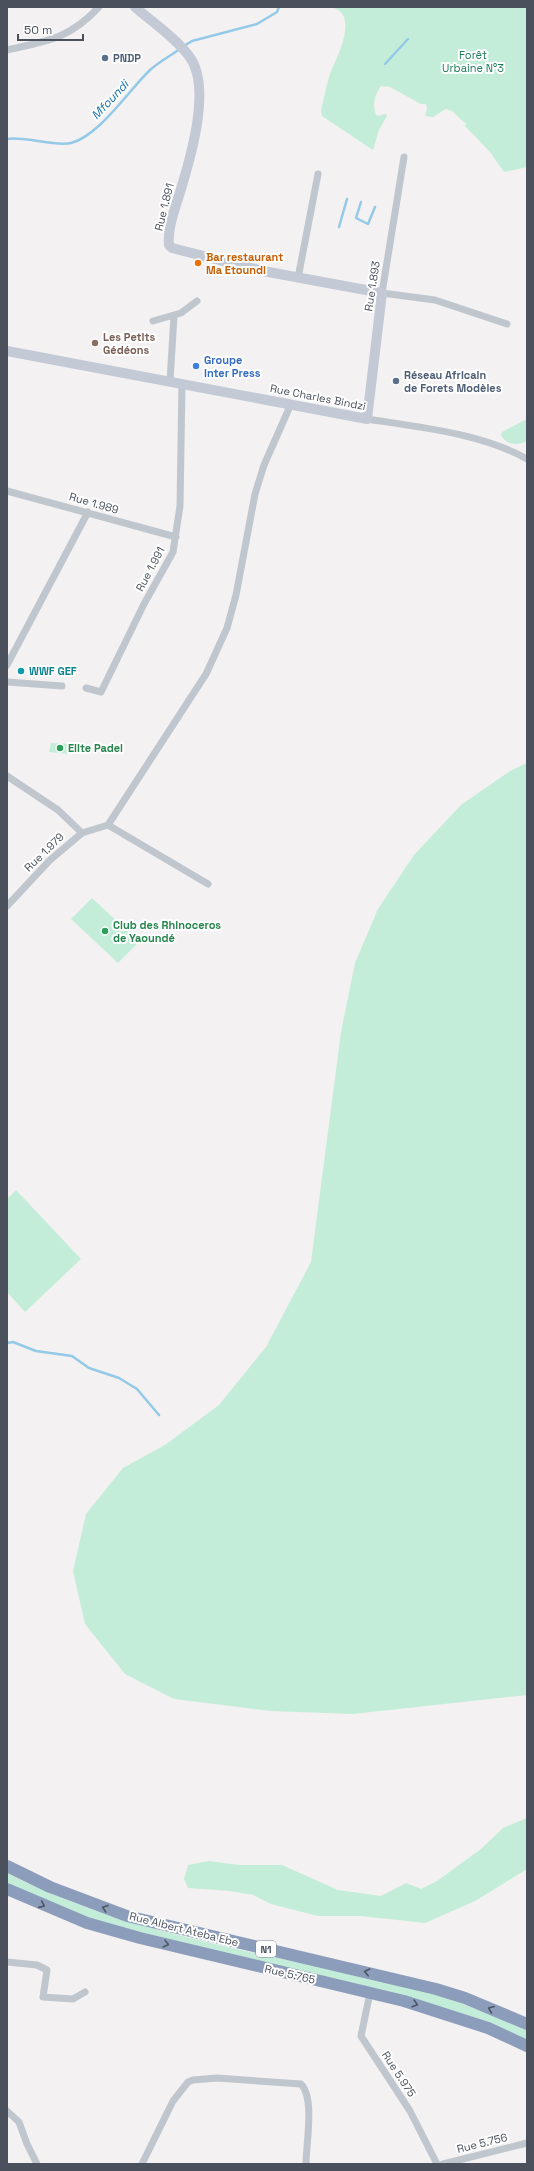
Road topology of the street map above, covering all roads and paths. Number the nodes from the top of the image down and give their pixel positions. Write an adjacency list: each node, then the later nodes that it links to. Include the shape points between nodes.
1 (99, 7): 3 (street, via 77,28 50,40)
2 (134, 7): 6 (street, Rue 1.891, via 189,56 198,80 199,106 189,162 174,215 169,245 172,248)
3 (7, 50)
4 (404, 157): 7 (street, Rue 1.893)
5 (318, 174): 6 (street)
6 (298, 278): 7 (street, Rue 1.891)
7 (382, 293): 11 (street, via 435,300); 16 (street, Rue 1.893)
8 (197, 301): 9 (street)
9 (174, 316): 10 (street); 13 (street)
10 (153, 321)
11 (507, 324)
12 (7, 351): 13 (street, Rue Charles Bindzi)
13 (170, 381): 14 (street, Rue Charles Bindzi)
14 (182, 384): 15 (street, Rue Charles Bindzi); 20 (street, Rue 1.991, via 180,506)
15 (291, 404): 16 (street, Rue Charles Bindzi); 26 (street, via 264,465 255,494 236,595 227,628 206,674)
16 (367, 419): 17 (street, Rue Charles Bindzi, via 461,436)
17 (527, 459)
18 (7, 491): 19 (street, Rue 1.989)
19 (88, 512): 20 (street, Rue 1.989); 21 (street)
20 (176, 537): 24 (street, Rue 1.991, via 172,552 101,692)
21 (7, 665)
22 (7, 682): 23 (street)
23 (62, 686)
24 (86, 688)
25 (7, 776): 27 (street, via 58,810)
26 (108, 826): 27 (street); 28 (street)
27 (82, 833): 29 (street, Rue 1.979, via 50,860)
28 (208, 884)
29 (7, 906)
30 (7, 1866): 35 (highway, Rue Albert Ateba Ebe / N1, one-way to 30, via 436,1988 127,1916 50,1887)
31 (7, 1889): 34 (highway, Rue 5.765 / N1, one-way to 34, via 94,1925)
32 (7, 1962): 33 (street, via 37,1965 47,1970 43,1997 73,1999)
33 (85, 1992)
34 (370, 1993): 36 (highway, Rue 5.765 / N1, one-way to 36, via 488,2028); 42 (street, Rue 5.975, via 361,2036 410,2111)
35 (527, 2024)
36 (527, 2046)
37 (7, 2111): 39 (street, via 20,2122)
38 (527, 2143): 43 (street, Rue 5.756)
39 (37, 2164)
40 (142, 2164): 41 (street, via 173,2101 184,2085 193,2080 217,2078 301,2084 306,2092 309,2120)
41 (306, 2164)
42 (437, 2164)
43 (443, 2164)

